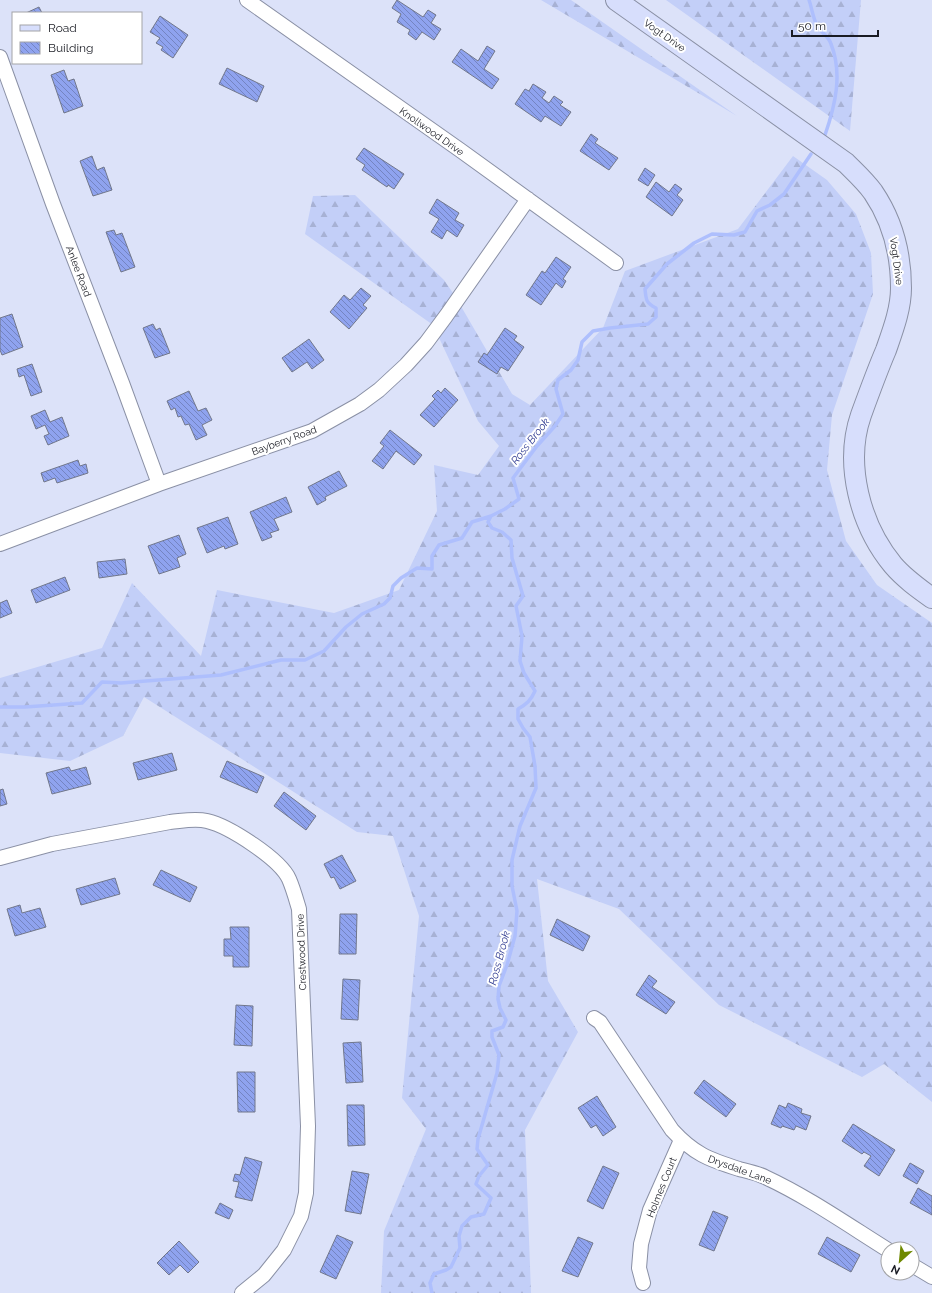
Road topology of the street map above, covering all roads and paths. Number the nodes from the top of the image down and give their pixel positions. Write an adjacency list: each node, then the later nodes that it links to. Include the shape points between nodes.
1 (247, 0): 4 (street, Knollwood Drive)
2 (616, 0): 8 (street, Vogt Drive, via 846,163 872,191 887,216 898,251 901,289 898,313 860,416 853,462 861,507 872,535 893,565 912,584)
3 (0, 57): 6 (street, Anlee Road)
4 (528, 199): 5 (street, Knollwood Drive); 6 (street, Bayberry Road, via 426,343 379,390 360,404 312,431)
5 (616, 263)
6 (159, 484): 7 (street, Bayberry Road)
7 (0, 544)
8 (932, 598)
9 (0, 858): 16 (street, Crestwood Drive, via 52,844 162,824 190,820 206,821 239,836 268,856 289,878 299,909 308,1126 306,1194 301,1216 284,1250 264,1275)
10 (594, 1018): 11 (street, Drysdale Lane, via 600,1022)
11 (681, 1140): 12 (street, Drysdale Lane, via 695,1152 713,1161 764,1176); 15 (street, Holmes Court, via 650,1210 641,1244 639,1268)
12 (880, 1245)
13 (920, 1270): 14 (street)
14 (932, 1277)
15 (643, 1283)
16 (242, 1293)

